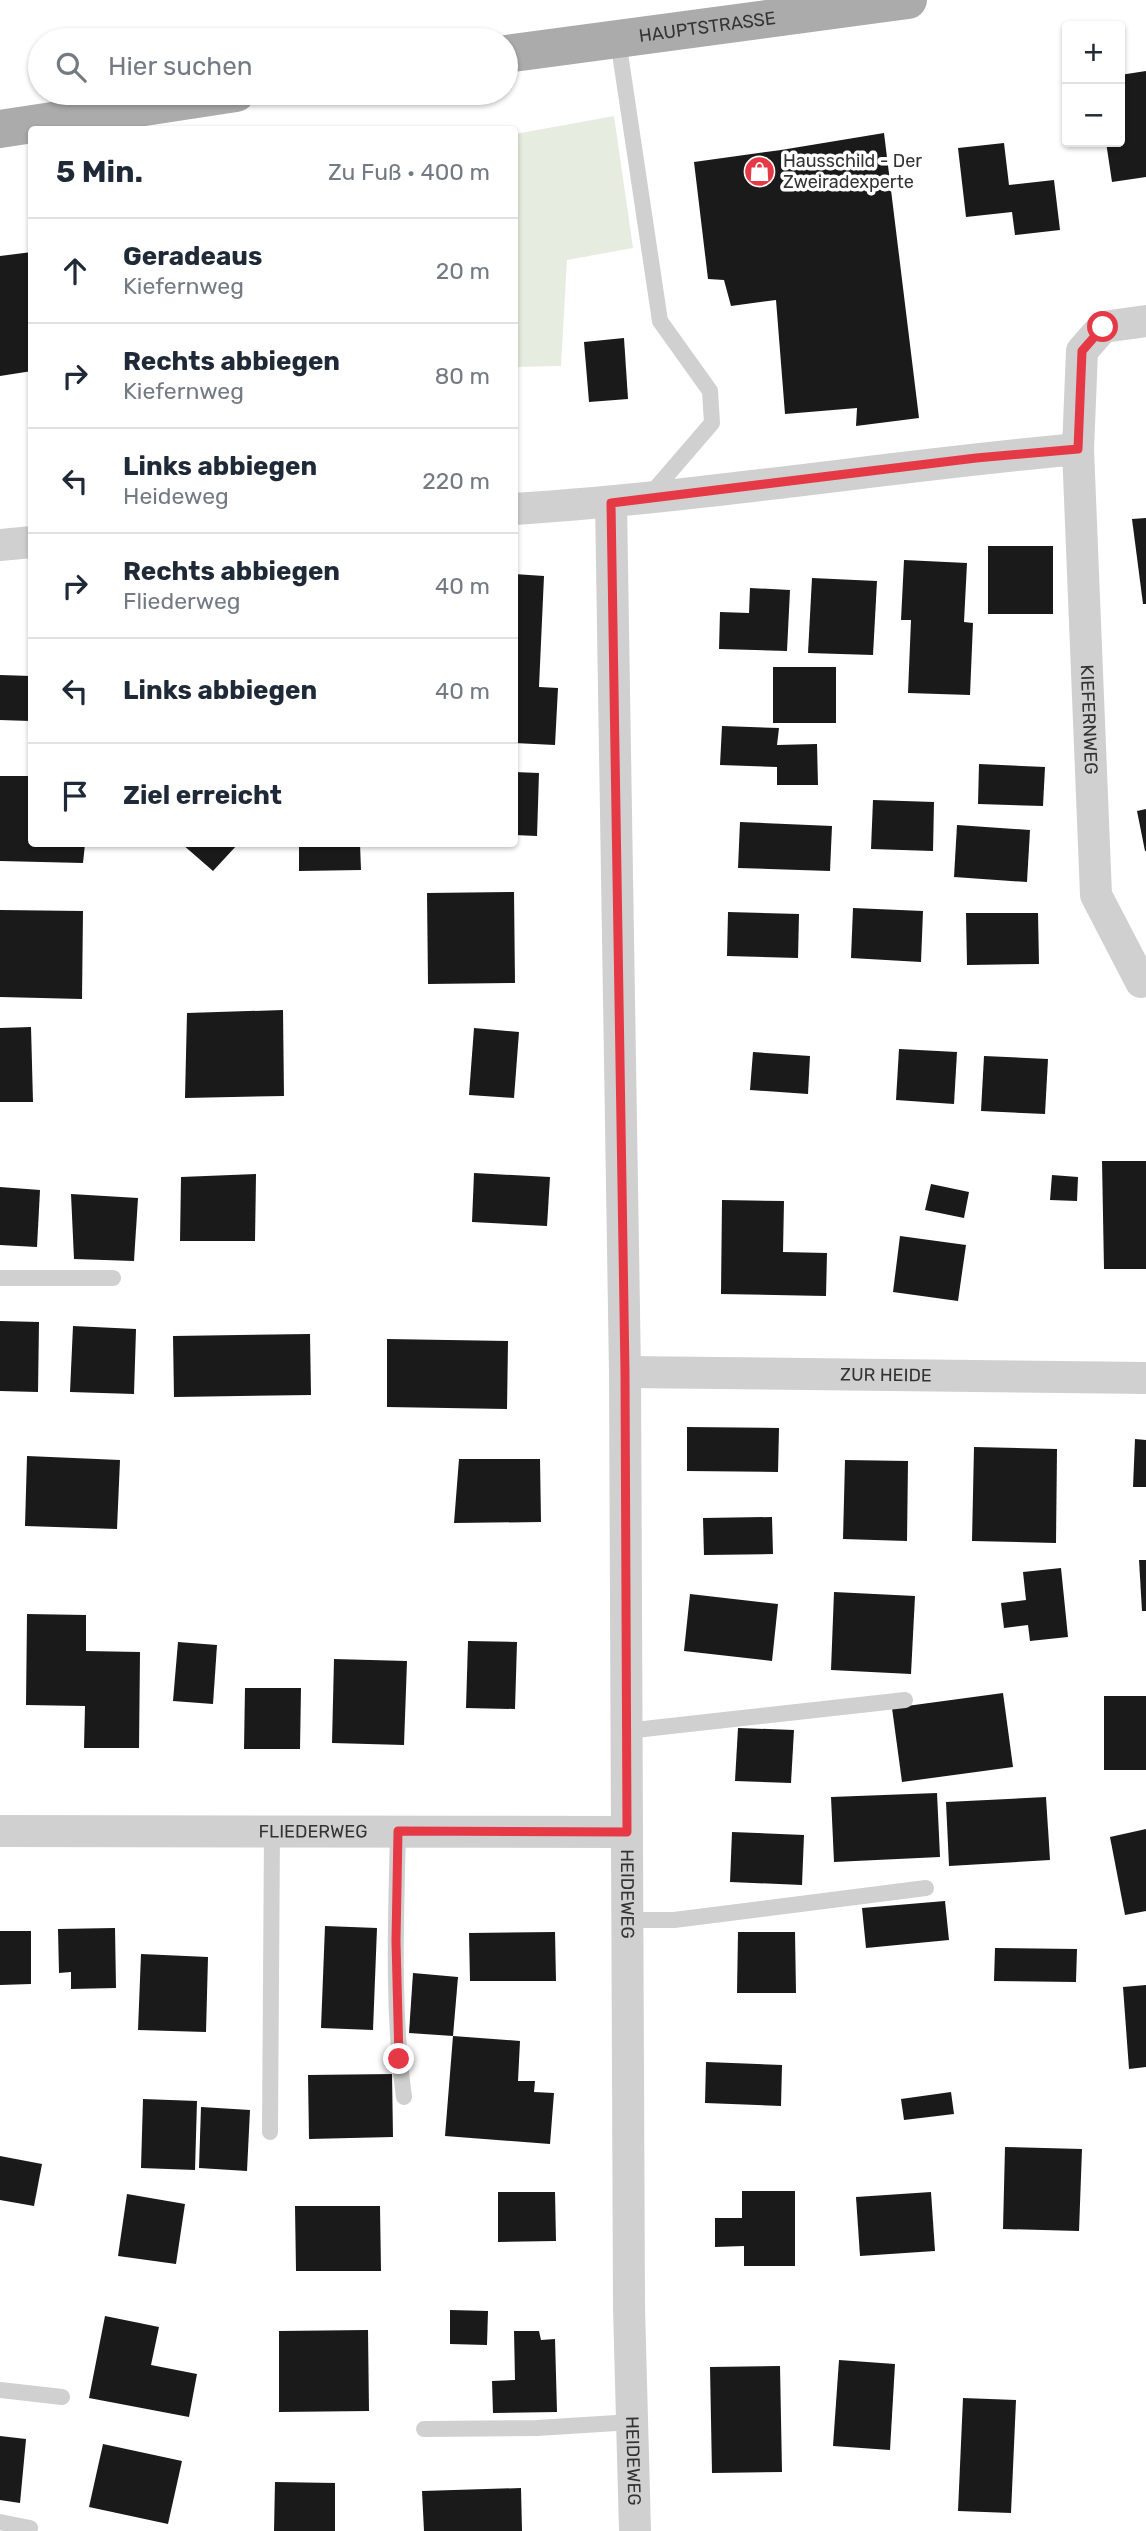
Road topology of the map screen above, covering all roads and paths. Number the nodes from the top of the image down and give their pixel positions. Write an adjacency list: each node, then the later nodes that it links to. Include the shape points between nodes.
1 (908, 0): 2 (main road, HAUPTSTRASSE)
2 (618, 40): 3 (main road, HAUPTSTRASSE); 11 (lane, via 660,321 710,391 712,423)
3 (518, 52)
4 (185, 105): 5 (main road)
5 (125, 119): 6 (main road)
6 (45, 126)
7 (28, 128): 8 (main road)
8 (0, 130)
9 (1146, 321): 10 (street, KIEFERNWEG, via 1103,327 1082,351)
10 (1078, 449): 11 (street); 16 (street, KIEFERNWEG, via 1097,895)
11 (648, 498): 12 (street)
12 (611, 503): 13 (street); 19 (street, HEIDEWEG)
13 (518, 509)
14 (28, 542): 15 (street)
15 (0, 545)
16 (1141, 982)
17 (0, 1278): 18 (lane)
18 (113, 1278)
19 (625, 1372): 20 (street, ZUR HEIDE); 22 (street, HEIDEWEG)
20 (1146, 1377)
21 (905, 1700): 22 (lane)
22 (626, 1731): 26 (street, HEIDEWEG)
23 (0, 1831): 24 (street, FLIEDERWEG)
24 (272, 1831): 25 (street, FLIEDERWEG); 30 (lane)
25 (398, 1831): 26 (street, FLIEDERWEG); 29 (lane, via 396,1941)
26 (627, 1832): 28 (street, HEIDEWEG)
27 (926, 1888): 28 (lane, via 674,1920)
28 (628, 1920): 33 (street, HEIDEWEG)
29 (404, 2097)
30 (271, 2132)
31 (0, 2390): 32 (lane)
32 (62, 2397)
33 (632, 2422): 34 (lane); 37 (street, HEIDEWEG)
34 (424, 2429)
35 (0, 2522): 36 (lane)
36 (30, 2528)
37 (635, 2531)

